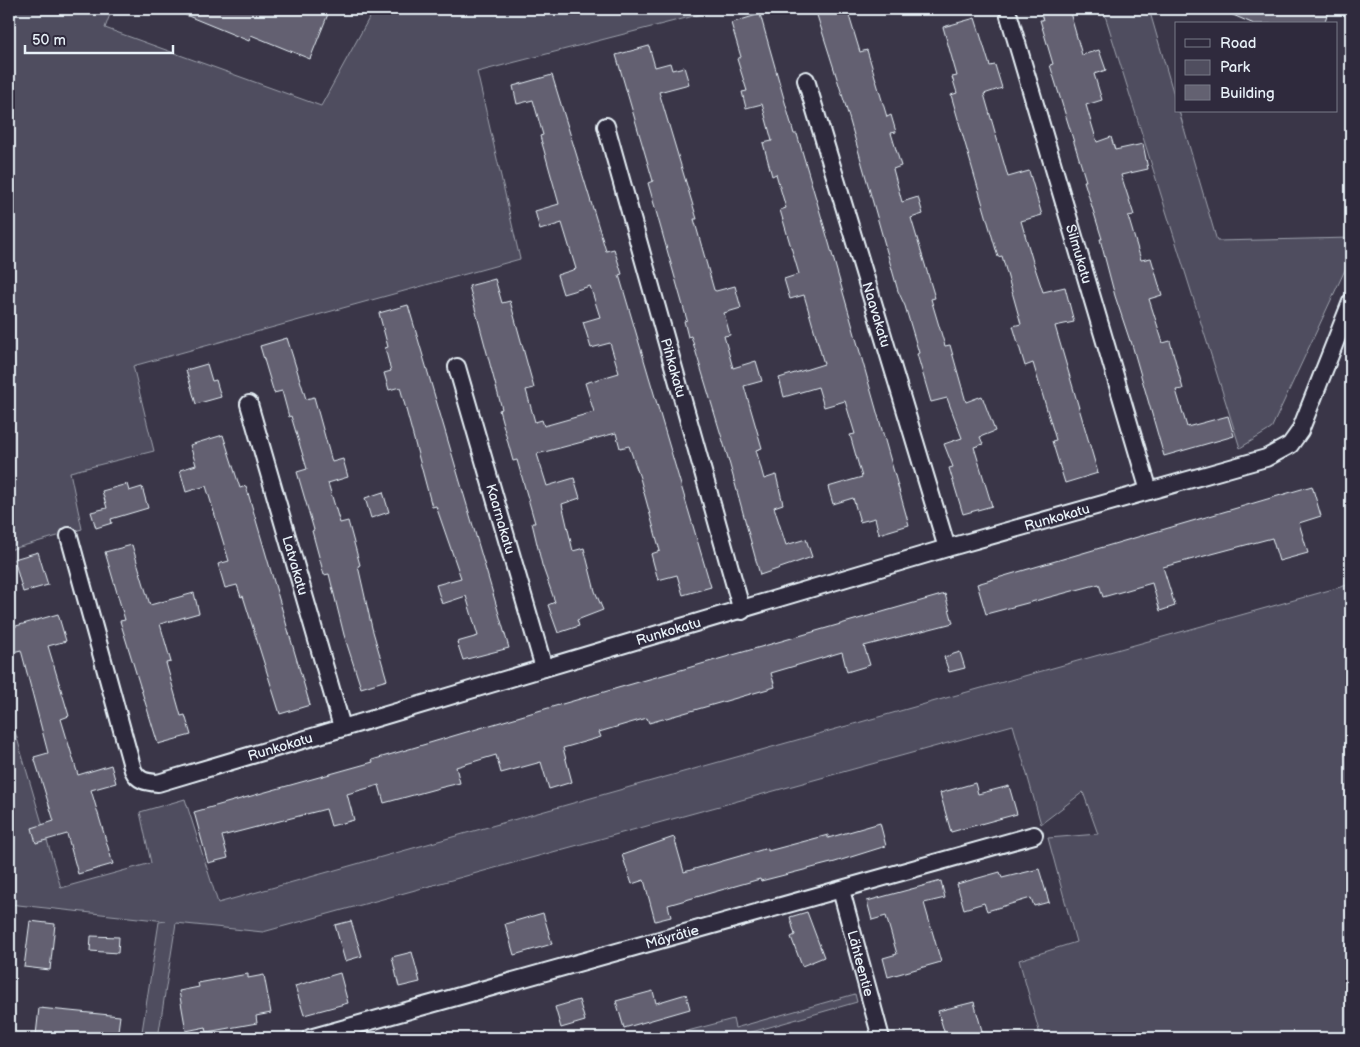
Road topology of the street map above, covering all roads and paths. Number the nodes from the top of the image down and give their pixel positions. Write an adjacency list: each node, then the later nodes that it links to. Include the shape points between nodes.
1 (1009, 16): 7 (street, Silmukatu)
2 (806, 80): 9 (street, Naavakatu)
3 (606, 126): 10 (street, Pihkakatu)
4 (1351, 302): 7 (street, Runkokatu, via 1300,431 1290,445 1266,458)
5 (457, 368): 11 (street, Kaarnakatu)
6 (248, 404): 12 (street, Latvakatu)
7 (1149, 491): 9 (street, Runkokatu)
8 (69, 536): 12 (street, Runkokatu, via 136,777 158,783)
9 (947, 548): 10 (street, Runkokatu)
10 (742, 610): 11 (street, Runkokatu)
11 (544, 668): 12 (street, Runkokatu)
12 (342, 727)
13 (1034, 835): 14 (street, Mäyrätie)
14 (841, 890): 15 (street, Mäyrätie); 17 (street, Lähteentie)
15 (349, 1033): 16 (street, Mäyrätie)
16 (310, 1038)
17 (882, 1038)

